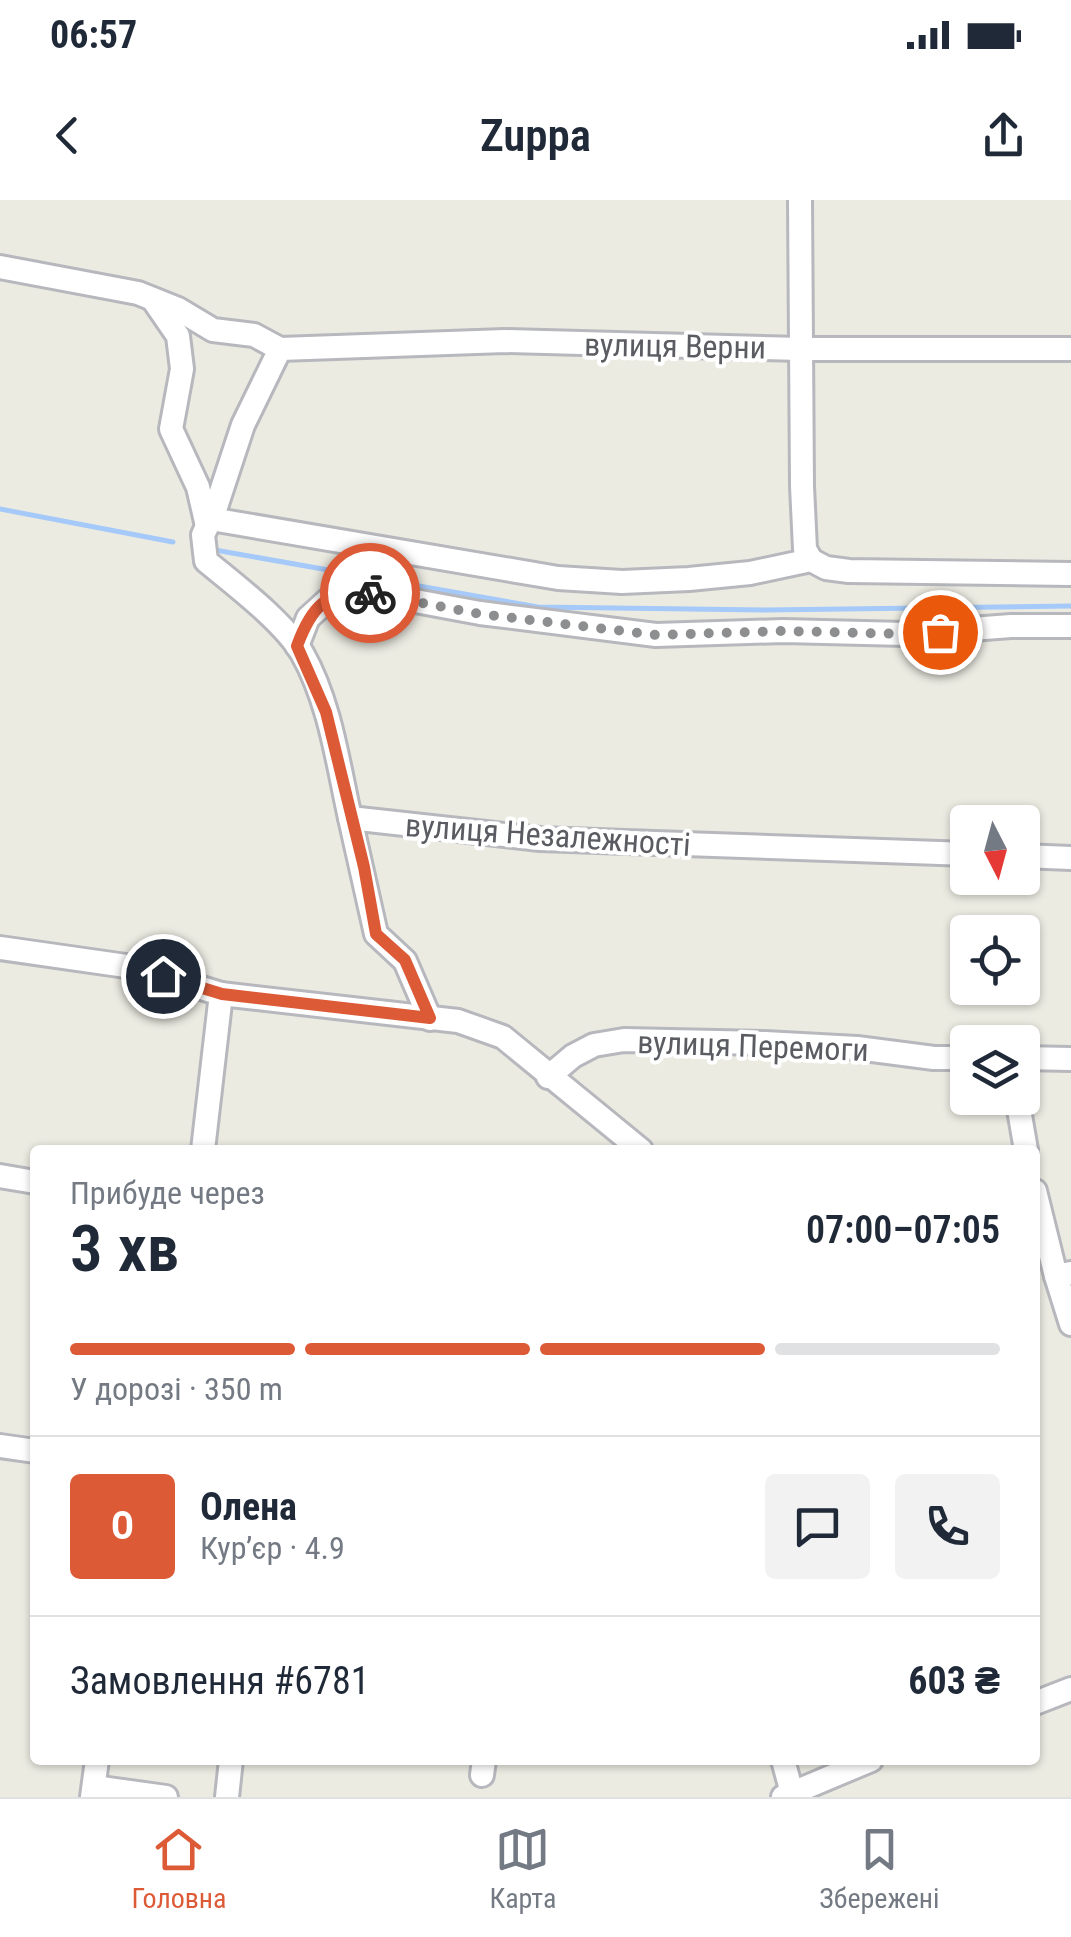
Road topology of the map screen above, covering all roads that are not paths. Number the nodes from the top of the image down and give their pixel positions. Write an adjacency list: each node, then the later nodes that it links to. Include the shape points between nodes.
1 (800, 200): 5 (street)
2 (0, 268): 3 (street)
3 (152, 299): 4 (street, via 213,330 254,335); 7 (street, via 178,336 182,368 171,429 198,487)
4 (280, 349): 5 (street, вулиця Верни, via 505,342); 7 (street, via 243,425)
5 (800, 349): 6 (street, вулиця Верни); 8 (street, via 804,549)
6 (1071, 349)
7 (207, 527): 8 (street, via 622,582 750,573); 11 (street, via 206,561)
8 (810, 560): 9 (street, via 849,571)
9 (1071, 574)
10 (1071, 626): 11 (street, via 656,635 345,591 308,618)
11 (297, 646): 12 (street, via 326,712)
12 (350, 818): 13 (street, вулиця Незалежності, via 540,839); 18 (street, вулиця Незалежності, via 376,934 405,960)
13 (950, 853)
14 (1040, 857): 15 (street)
15 (1071, 858)
16 (0, 948): 17 (street, via 134,967)
17 (222, 994): 18 (street); 24 (street)
18 (430, 1018): 22 (street, via 504,1038)
19 (950, 1057): 22 (street, вулиця Перемоги, via 624,1040 594,1046)
20 (1040, 1058): 21 (street)
21 (1071, 1059)
22 (548, 1076): 25 (street)
23 (1019, 1115): 26 (street)
24 (204, 1145)
25 (636, 1145)
26 (1025, 1145)
27 (0, 1176): 28 (street)
28 (30, 1181)
29 (1040, 1206): 30 (street)
30 (1063, 1274): 31 (street)
31 (1071, 1324)
32 (0, 1446): 33 (street)
33 (30, 1450)
34 (1071, 1690): 35 (street)
35 (1040, 1702)
36 (96, 1765): 40 (street)
37 (231, 1765): 43 (street)
38 (784, 1765): 41 (street)
39 (859, 1765): 41 (street)
40 (93, 1792): 42 (street)
41 (788, 1795)
42 (166, 1797)
43 (227, 1797)

